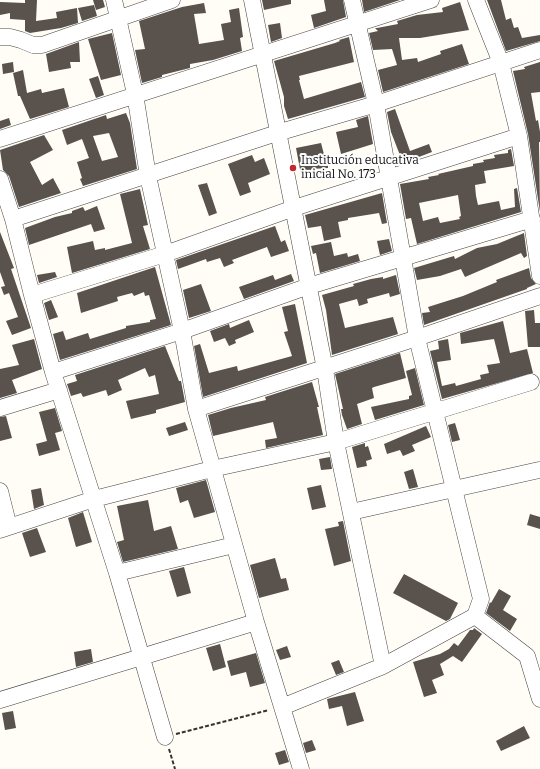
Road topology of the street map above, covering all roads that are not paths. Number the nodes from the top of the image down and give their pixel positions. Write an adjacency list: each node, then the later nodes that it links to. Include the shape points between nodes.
1 (114, 0): 7 (street)
2 (172, 0): 7 (street)
3 (252, 0): 11 (street)
4 (352, 0): 8 (street)
5 (431, 0): 8 (street)
6 (476, 0): 12 (street)
7 (118, 18): 9 (street, via 42,45); 13 (street)
8 (356, 25): 11 (street); 14 (street)
9 (0, 37)
10 (540, 50): 12 (street)
11 (263, 54): 13 (street); 15 (street)
12 (501, 63): 14 (street); 16 (street)
13 (136, 94): 17 (street); 18 (street)
14 (376, 104): 15 (street); 19 (street)
15 (277, 133): 18 (street); 21 (street)
16 (519, 136): 19 (street); 23 (street)
17 (0, 139)
18 (148, 176): 22 (street); 24 (street)
19 (390, 178): 21 (street); 25 (street)
20 (0, 179): 22 (street)
21 (294, 208): 24 (street); 27 (street)
22 (13, 219): 28 (street)
23 (532, 219): 25 (street); 26 (street)
24 (165, 254): 28 (street); 30 (street)
25 (402, 260): 27 (street); 31 (street)
26 (540, 276)
27 (309, 286): 30 (street); 32 (street)
28 (32, 295): 33 (street)
29 (540, 296): 31 (street)
30 (182, 331): 33 (street); 37 (street)
31 (417, 338): 32 (street); 38 (street)
32 (325, 369): 37 (street); 39 (street)
33 (53, 372): 35 (street)
34 (531, 382): 38 (street)
35 (59, 390): 36 (street); 44 (street)
36 (0, 408)
37 (196, 409): 40 (street)
38 (434, 413): 39 (street); 42 (street)
39 (336, 442): 40 (street); 45 (street)
40 (212, 469): 44 (street); 47 (street)
41 (539, 470): 42 (street)
42 (453, 490): 45 (street); 49 (street, via 481,599)
43 (0, 491): 46 (street)
44 (94, 499): 46 (street); 48 (street)
45 (351, 512): 52 (street)
46 (5, 528)
47 (234, 546): 48 (street); 50 (street)
48 (117, 573): 51 (street)
49 (475, 616): 52 (street); 53 (street, via 527,656)
50 (256, 622): 51 (street); 55 (street)
51 (141, 657): 54 (street); 56 (street)
52 (383, 666): 55 (street)
53 (540, 699)
54 (0, 700)
55 (282, 707): 57 (street)
56 (165, 737)
57 (301, 769)

